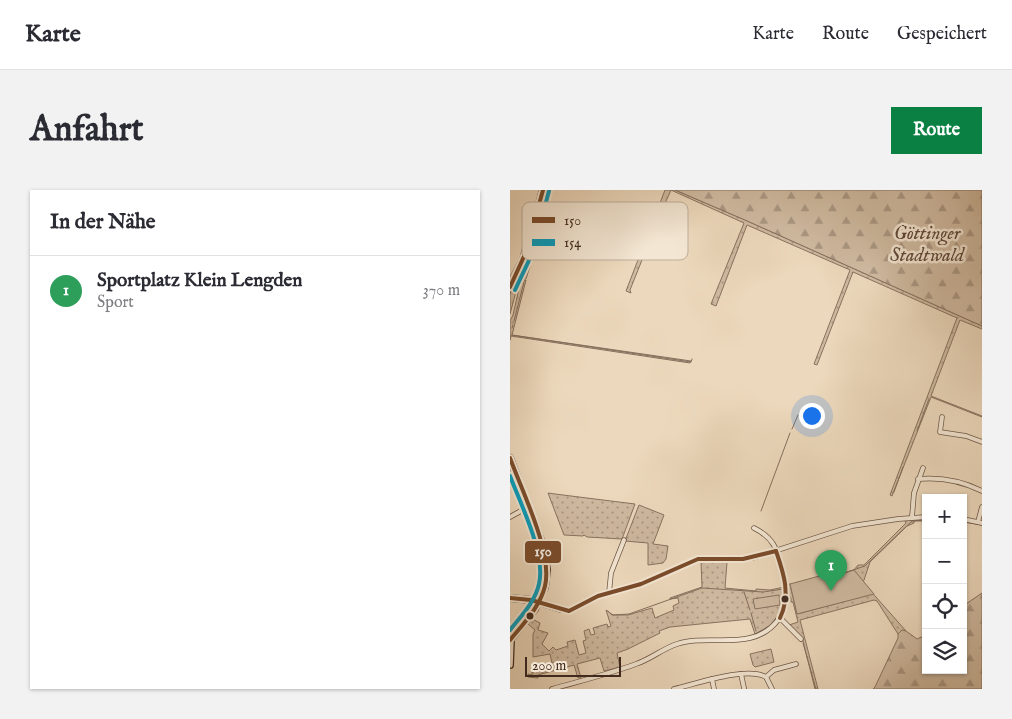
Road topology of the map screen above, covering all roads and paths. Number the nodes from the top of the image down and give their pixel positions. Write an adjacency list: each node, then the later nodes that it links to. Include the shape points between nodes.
1 (523, 260): 2 (main road)
2 (510, 287)
3 (942, 417): 4 (street, via 940,432)
4 (982, 442)
5 (510, 458): 9 (main road)
6 (923, 468): 7 (street)
7 (918, 479): 8 (street, via 948,480); 12 (street, via 912,498)
8 (982, 491)
9 (528, 507): 11 (street); 21 (main road, via 547,565 546,586)
10 (982, 507): 15 (street)
11 (510, 517)
12 (912, 517): 13 (street); 18 (street, via 852,526)
13 (922, 517)
14 (967, 520): 15 (street)
15 (980, 522)
16 (754, 528): 18 (street, via 769,538)
17 (624, 540): 19 (street, via 611,573)
18 (776, 551): 19 (street, via 743,559 698,560 641,584); 22 (street, via 787,592)
19 (609, 592): 21 (street, via 569,611)
20 (510, 598): 21 (main road)
21 (538, 603): 24 (main road)
22 (780, 618): 23 (street); 33 (street, via 769,630 756,636 732,641 681,642 638,664)
23 (801, 639)
24 (510, 640): 25 (main road)
25 (511, 652): 27 (main road)
26 (796, 664): 29 (street, via 774,670)
27 (510, 665)
28 (741, 674): 29 (street, via 754,672); 30 (street); 32 (street)
29 (766, 677): 36 (street)
30 (712, 679): 31 (street); 35 (street)
31 (684, 688): 34 (street)
32 (744, 688)
33 (552, 689)
34 (674, 689)
35 (714, 689)
36 (772, 689)

